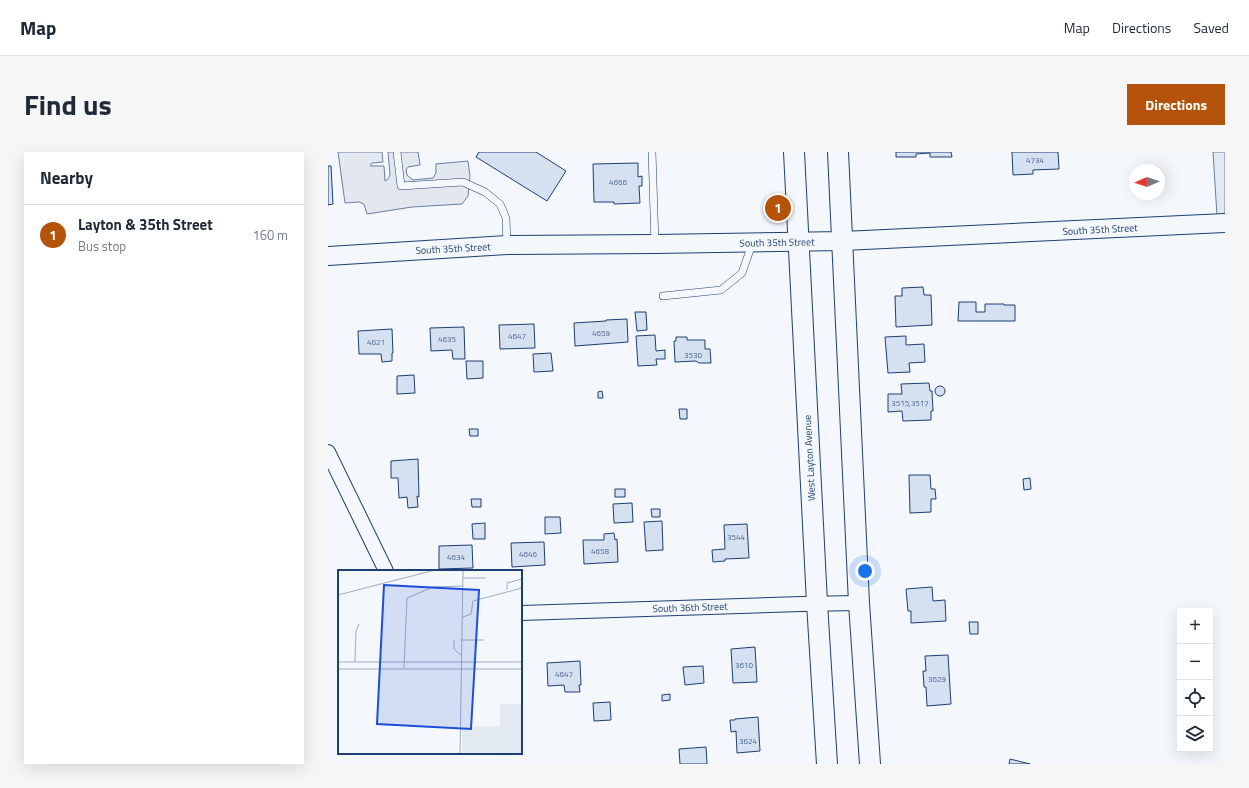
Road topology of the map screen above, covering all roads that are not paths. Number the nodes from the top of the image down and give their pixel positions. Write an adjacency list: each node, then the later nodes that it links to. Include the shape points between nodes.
1 (397, 152): 10 (lane, via 401,186 463,182 484,192 500,204 506,218)
2 (652, 152): 9 (lane)
3 (794, 152): 6 (main road, West Layton Avenue)
4 (838, 152): 7 (main road)
5 (1225, 223): 7 (street, South 35th Street)
6 (799, 241): 7 (street, South 35th Street); 8 (street, South 35th Street); 16 (main road, West Layton Avenue)
7 (843, 241): 15 (main road)
8 (753, 242): 9 (street, South 35th Street); 12 (lane, via 742,273 721,290)
9 (655, 244): 10 (street, South 35th Street)
10 (507, 245): 11 (street, South 35th Street)
11 (328, 256)
12 (663, 296)
13 (328, 452): 14 (street)
14 (386, 570)
15 (859, 603): 16 (street, South 36th Street); 19 (main road)
16 (817, 604): 17 (street, South 36th Street); 18 (main road, West Layton Avenue)
17 (522, 613)
18 (827, 764)
19 (870, 764)

